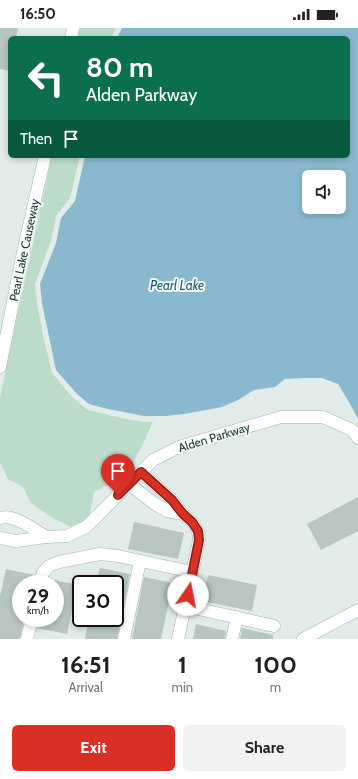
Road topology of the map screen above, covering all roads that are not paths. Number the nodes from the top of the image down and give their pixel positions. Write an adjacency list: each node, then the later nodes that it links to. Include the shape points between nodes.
1 (45, 158): 2 (street, Pearl Lake Causeway)
2 (0, 367)
3 (358, 438): 4 (street, Alden Parkway, via 352,430 323,417 281,418 179,447 153,460)
4 (141, 472): 5 (street, Alden Parkway); 6 (street, via 172,500)
5 (129, 484): 6 (street, via 167,511); 8 (street, Alden Parkway, via 86,526 67,536)
6 (183, 514): 11 (street, via 198,531 199,540)
7 (0, 518): 8 (street, via 21,521)
8 (46, 537): 9 (street, Alden Parkway, via 16,541)
9 (0, 538)
10 (140, 561): 11 (street); 12 (street, via 100,554 59,562 49,566); 19 (street)
11 (192, 572): 13 (street)
12 (42, 575)
13 (185, 606): 15 (street); 20 (street)
14 (358, 610): 22 (street)
15 (237, 618): 16 (street); 21 (street)
16 (274, 626)
17 (30, 627): 18 (street)
18 (27, 639)
19 (124, 639)
20 (178, 639)
21 (232, 639)
22 (303, 639)

